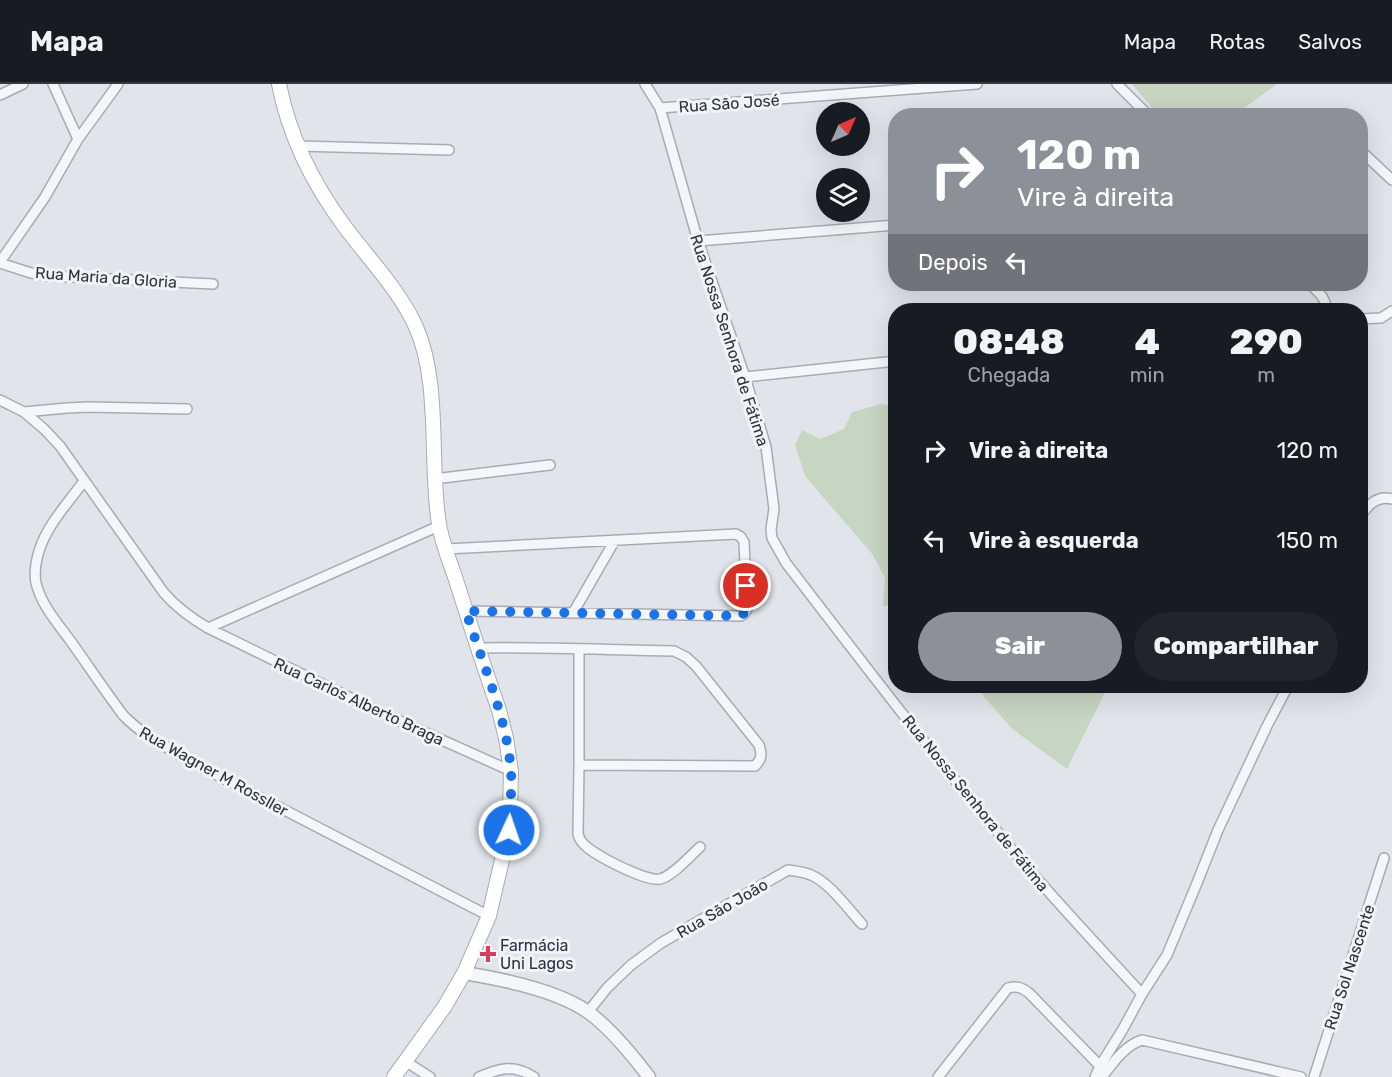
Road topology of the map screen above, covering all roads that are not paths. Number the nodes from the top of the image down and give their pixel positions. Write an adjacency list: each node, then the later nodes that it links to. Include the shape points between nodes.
1 (23, 84): 9 (street)
2 (53, 84): 13 (street)
3 (118, 84): 13 (street)
4 (279, 84): 14 (main road)
5 (645, 84): 11 (street, Rua Nossa Senhora de Fátima)
6 (828, 84): 10 (street)
7 (977, 84): 10 (street, Rua São José)
8 (1118, 84): 12 (street)
9 (0, 95)
10 (830, 95): 11 (street, Rua São José)
11 (660, 108): 19 (street, Rua Nossa Senhora de Fátima)
12 (1141, 108)
13 (78, 139): 20 (street, via 45,197)
14 (298, 146): 15 (street); 30 (main road, via 318,187 416,326 429,380)
15 (449, 150)
16 (1368, 158): 17 (street)
17 (1392, 180)
18 (888, 226): 19 (street)
19 (698, 241): 25 (street, Rua Nossa Senhora de Fátima)
20 (0, 262): 21 (street, Rua Maria da Gloria, via 50,276)
21 (213, 284)
22 (1392, 312): 23 (street)
23 (1368, 319)
24 (888, 362): 25 (street)
25 (745, 377): 50 (street, Rua Nossa Senhora de Fátima, via 766,447 774,509 772,538 786,563 920,737 1024,863)
26 (0, 400): 28 (street, Rua Carlos Alberto Braga)
27 (187, 409): 28 (street, via 88,407)
28 (24, 412): 31 (street, Rua Carlos Alberto Braga, via 60,446)
29 (550, 465): 30 (street)
30 (434, 479): 34 (main road)
31 (84, 482): 39 (street, Rua Carlos Alberto Braga, via 164,593); 47 (street, Rua Wagner M Rossller, via 47,533 39,551 36,582 42,598 123,715 146,736 190,762)
32 (1392, 499): 33 (street, via 1376,499)
33 (1368, 507)
34 (439, 526): 36 (main road); 39 (street)
35 (615, 540): 36 (street); 38 (street); 38 (street, via 736,534 744,542 746,611 741,616)
36 (446, 549): 37 (main road)
37 (466, 611): 38 (street); 40 (main road)
38 (573, 613)
39 (208, 628): 44 (street, Rua Carlos Alberto Braga)
40 (478, 648): 41 (street); 44 (main road, via 499,710)
41 (579, 650): 43 (street); 43 (street, via 674,651 686,657 759,745 762,754 755,766)
42 (1284, 693): 50 (street, via 1218,830 1167,955)
43 (579, 765): 45 (street, via 578,834 588,848 608,861 647,878 659,879 669,876)
44 (511, 771): 47 (main road, via 509,830)
45 (700, 847)
46 (1384, 858): 63 (street, Rua Sol Nascente)
47 (489, 916): 49 (main road)
48 (862, 924): 51 (street, Rua São João, via 823,881 788,870 631,964)
49 (464, 973): 51 (street, via 558,996); 52 (main road)
50 (1142, 994): 53 (street)
51 (588, 1012): 58 (street)
52 (405, 1061): 54 (main road); 55 (street)
53 (1100, 1066): 59 (street, via 1029,993 1015,986 1008,988); 60 (street)
54 (394, 1077)
55 (430, 1077)
56 (479, 1077): 57 (street, via 510,1068)
57 (534, 1077)
58 (649, 1077)
59 (938, 1077)
60 (1095, 1077)
61 (1102, 1077): 62 (street, via 1123,1051 1142,1040)
62 (1301, 1077)
63 (1314, 1077)

